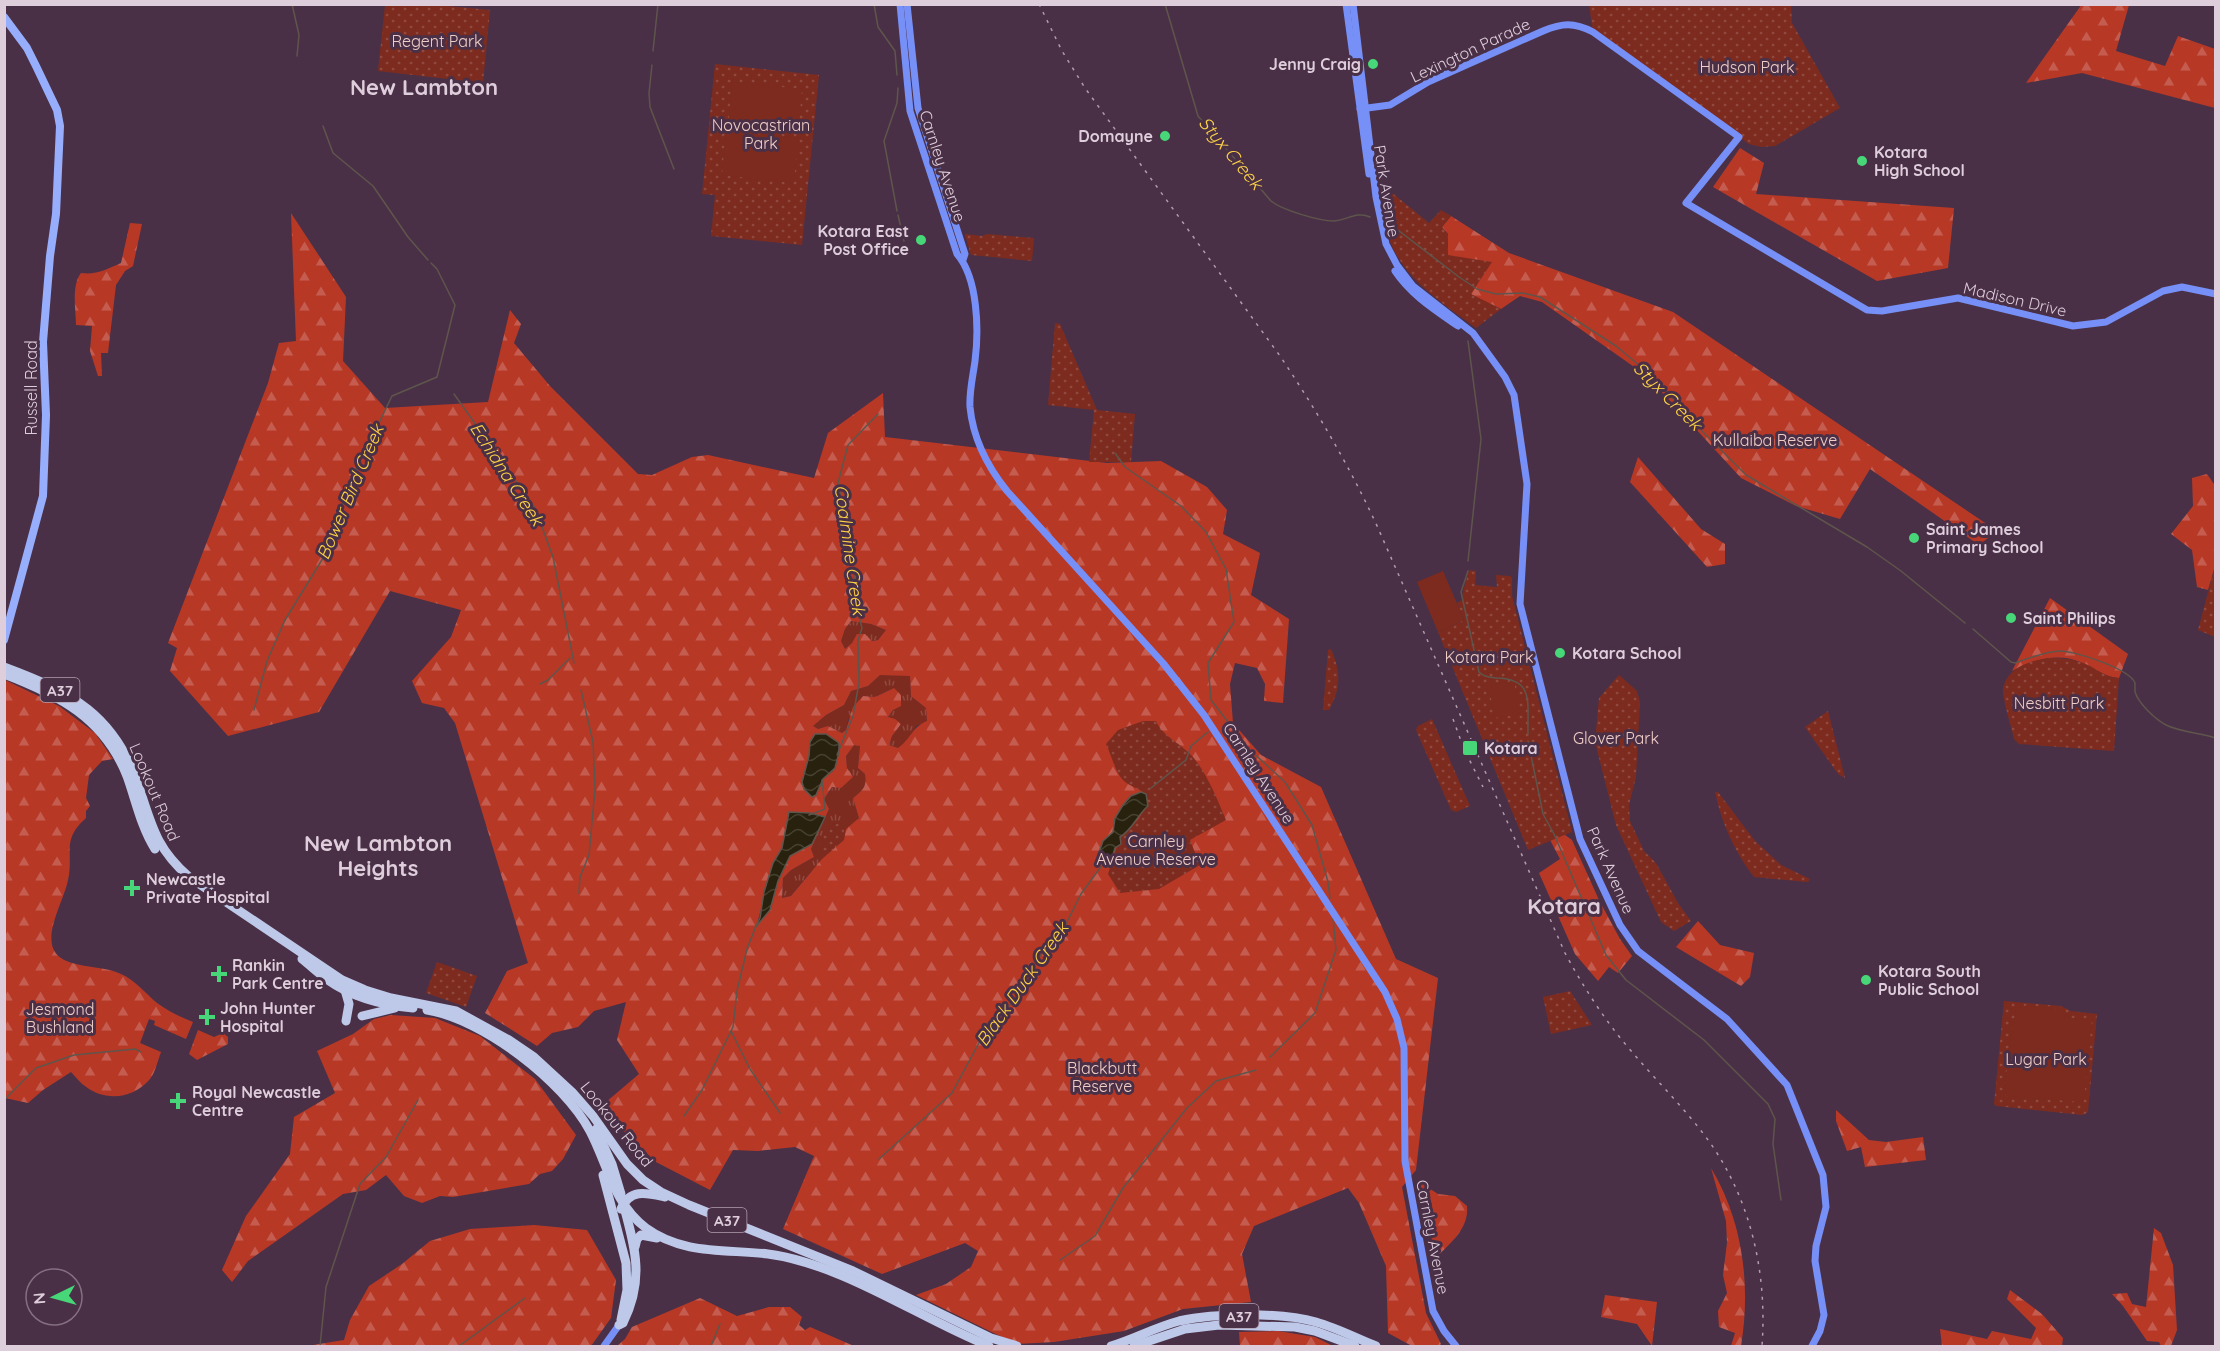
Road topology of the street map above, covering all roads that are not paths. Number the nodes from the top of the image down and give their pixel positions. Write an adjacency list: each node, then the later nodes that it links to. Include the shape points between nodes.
1 (900, 4): 9 (main road, Carnley Avenue, via 910,111 957,254)
2 (907, 4): 9 (main road, Carnley Avenue, via 918,108 964,252)
3 (1346, 4): 6 (main road, Park Avenue)
4 (1353, 4): 6 (main road, Park Avenue)
5 (4, 17): 15 (main road, Russell Road, via 36,66 58,115 60,132 43,342 43,496)
6 (1363, 109): 7 (main road, Lexington Parade, via 1390,105 1428,82 1543,31 1575,24 1593,32 1739,137); 8 (main road, Park Avenue)
7 (1686, 203): 11 (main road, Madison Drive, via 1873,312 1958,298 2083,326 2106,322 2163,291 2182,287)
8 (1378, 228): 10 (main road, Park Avenue); 12 (main road, Park Avenue, via 1384,251 1397,274)
9 (963, 260): 37 (main road, Carnley Avenue, via 976,307 970,405 974,431 987,463 1012,497 1140,637 1204,715 1392,1006 1404,1048 1407,1177 1434,1311)
10 (1409, 282): 12 (main road); 13 (main road, Park Avenue)
11 (2216, 294)
12 (1427, 305): 13 (main road); 14 (main road, Park Avenue)
13 (1453, 317): 14 (main road, Park Avenue)
14 (1477, 341): 38 (main road, Park Avenue, via 1505,377 1516,406 1527,484 1520,604 1580,839 1620,925 1638,951 1727,1019 1787,1085 1823,1175 1826,1207 1815,1261 1824,1315)
15 (4, 640)
16 (6, 668): 17 (highway, Lookout Road / A37, via 52,693 98,729 118,757 153,845 174,871); 21 (highway, Lookout Road / A37, via 63,691 90,710 116,738 128,759 158,843 189,877 346,982 391,998 445,1007 490,1028 534,1057)
17 (345, 990): 18 (highway, Lookout Road / A37); 20 (highway, via 349,1004)
18 (398, 1007): 19 (highway); 21 (highway, Lookout Road / A37, via 434,1011 478,1028)
19 (362, 1016)
20 (346, 1021)
21 (576, 1103): 22 (highway, Lookout Road); 24 (highway, via 604,1144); 25 (highway, Lookout Road / A37, via 593,1116 637,1175)
22 (595, 1142): 24 (highway, Lookout Road, via 609,1180); 29 (highway, via 593,1147 626,1263 627,1290)
23 (639, 1193): 24 (highway, via 628,1196); 25 (highway); 26 (highway, via 630,1203)
24 (623, 1203): 26 (highway, Lookout Road); 28 (highway); 29 (highway, via 621,1213 631,1275)
25 (689, 1205): 32 (highway, Lookout Road / A37, via 843,1266)
26 (638, 1221): 27 (highway, Lookout Road)
27 (663, 1238): 28 (highway, via 641,1235); 31 (highway, Lookout Road, via 691,1248 768,1254 812,1265)
28 (635, 1250): 29 (highway, via 635,1293 626,1318)
29 (619, 1325): 30 (main road)
30 (604, 1347)
31 (989, 1347)
32 (1017, 1347)
33 (1111, 1347): 36 (highway, A37, via 1179,1321 1233,1316 1315,1322)
34 (1134, 1347): 35 (highway, A37, via 1194,1327 1282,1325 1316,1331)
35 (1354, 1347)
36 (1376, 1347)
37 (1456, 1347)
38 (1812, 1347)

